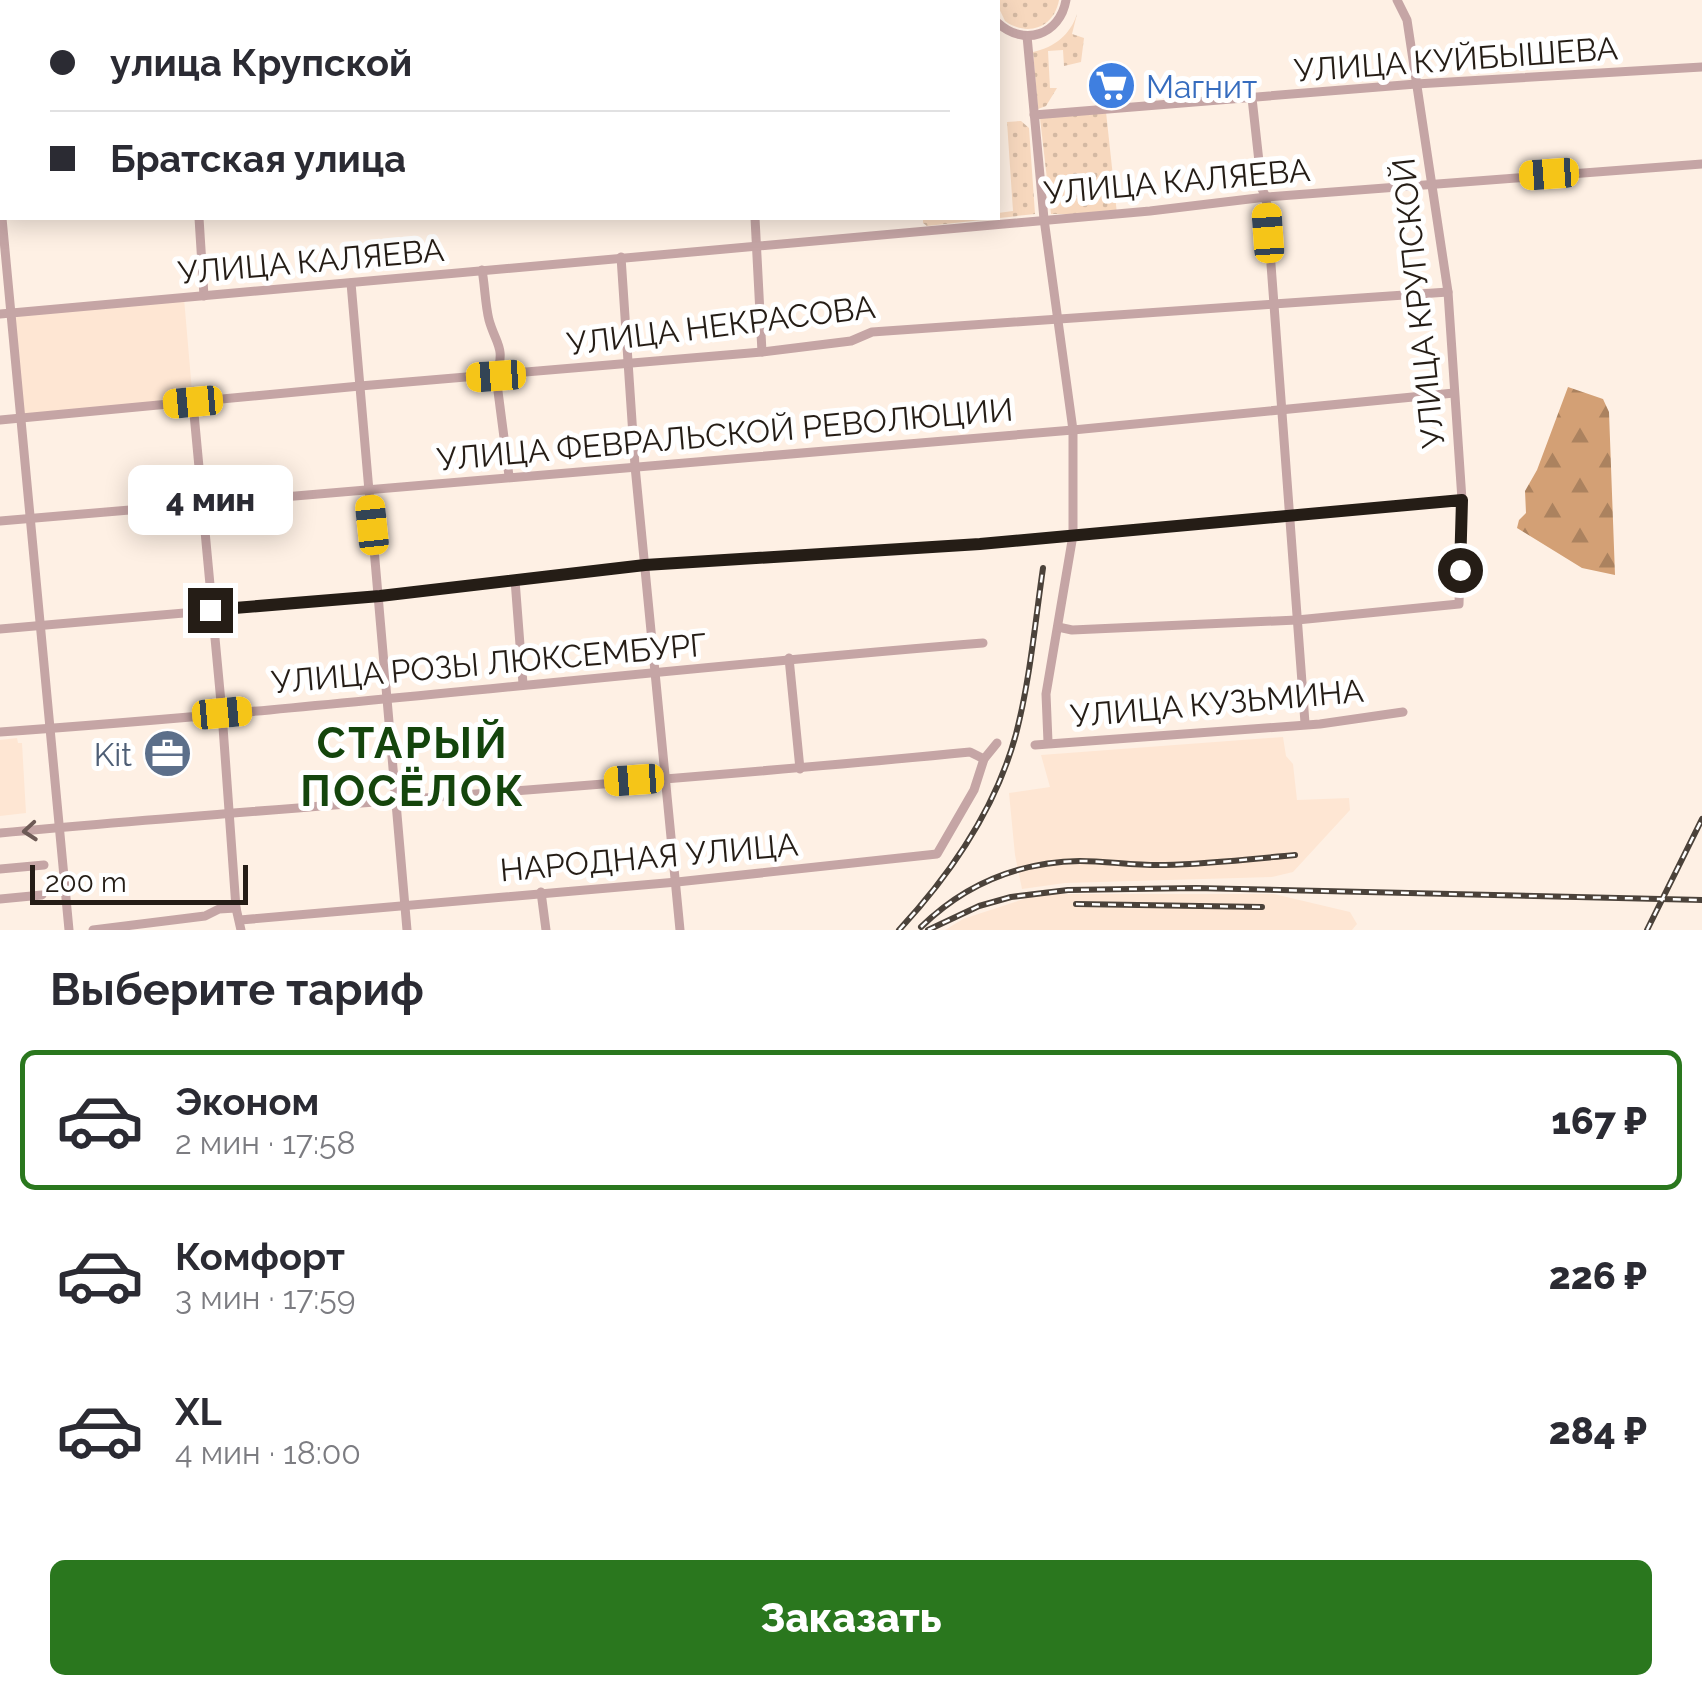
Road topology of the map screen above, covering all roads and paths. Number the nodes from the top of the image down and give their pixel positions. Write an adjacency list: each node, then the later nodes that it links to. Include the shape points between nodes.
1 (1066, 0): 4 (street, via 1053,26)
2 (1398, 0): 6 (street, УЛИЦА КРУПСКОЙ)
3 (1000, 25): 4 (street)
4 (1027, 36): 8 (street)
5 (1702, 67): 6 (street, УЛИЦА КУЙБЫШЕВА)
6 (1416, 84): 7 (street, УЛИЦА КУЙБЫШЕВА); 10 (street, УЛИЦА КРУПСКОЙ)
7 (1252, 98): 8 (street, УЛИЦА КУЙБЫШЕВА); 11 (street)
8 (1034, 115): 12 (street)
9 (1702, 164): 10 (street, УЛИЦА КАЛЯЕВА)
10 (1434, 183): 11 (street, УЛИЦА КАЛЯЕВА); 20 (street, УЛИЦА КРУПСКОЙ)
11 (1266, 197): 12 (street, УЛИЦА КАЛЯЕВА); 22 (street)
12 (1044, 219): 16 (street, УЛИЦА КАЛЯЕВА); 24 (street)
13 (1, 220): 23 (street)
14 (199, 220): 21 (street)
15 (755, 220): 16 (street)
16 (758, 244): 17 (street, УЛИЦА КАЛЯЕВА); 25 (street)
17 (621, 257): 18 (street, УЛИЦА КАЛЯЕВА); 26 (street)
18 (482, 270): 19 (street, УЛИЦА КАЛЯЕВА); 27 (street, via 488,318 501,346)
19 (352, 282): 21 (street, УЛИЦА КАЛЯЕВА); 28 (street)
20 (1448, 292): 22 (street, УЛИЦА НЕКРАСОВА); 29 (street, УЛИЦА КРУПСКОЙ)
21 (204, 296): 23 (street, УЛИЦА КАЛЯЕВА)
22 (1274, 304): 24 (street, УЛИЦА НЕКРАСОВА); 31 (street)
23 (6, 314): 32 (street)
24 (1057, 320): 25 (street, УЛИЦА НЕКРАСОВА, via 872,332 851,341); 34 (street)
25 (762, 352): 26 (street, УЛИЦА НЕКРАСОВА)
26 (627, 364): 27 (street, УЛИЦА НЕКРАСОВА); 35 (street)
27 (496, 376): 28 (street, УЛИЦА НЕКРАСОВА); 36 (street)
28 (360, 386): 30 (street, УЛИЦА НЕКРАСОВА); 37 (street)
29 (1454, 393): 31 (street, УЛИЦА ФЕВРАЛЬСКОЙ РЕВОЛЮЦИИ); 38 (street, УЛИЦА КРУПСКОЙ)
30 (193, 402): 32 (street, УЛИЦА НЕКРАСОВА); 39 (street)
31 (1283, 410): 34 (street, УЛИЦА ФЕВРАЛЬСКОЙ РЕВОЛЮЦИИ); 40 (street)
32 (21, 418): 33 (street, УЛИЦА НЕКРАСОВА); 41 (street)
33 (0, 420)
34 (1074, 430): 35 (street, УЛИЦА ФЕВРАЛЬСКОЙ РЕВОЛЮЦИИ); 43 (street)
35 (635, 466): 36 (street, УЛИЦА ФЕВРАЛЬСКОЙ РЕВОЛЮЦИИ); 44 (street)
36 (508, 476): 37 (street, УЛИЦА ФЕВРАЛЬСКОЙ РЕВОЛЮЦИИ)
37 (369, 490): 39 (street, УЛИЦА ФЕВРАЛЬСКОЙ РЕВОЛЮЦИИ); 46 (street)
38 (1462, 500): 40 (street); 48 (street, УЛИЦА КРУПСКОЙ, via 1459,604)
39 (201, 506): 41 (street, УЛИЦА ФЕВРАЛЬСКОЙ РЕВОЛЮЦИИ); 47 (street)
40 (1290, 516): 43 (street); 48 (street)
41 (30, 518): 42 (street, УЛИЦА ФЕВРАЛЬСКОЙ РЕВОЛЮЦИИ); 49 (street)
42 (0, 521)
43 (1073, 536): 44 (street); 50 (street)
44 (645, 565): 45 (street); 54 (street)
45 (515, 580): 46 (street); 55 (street)
46 (380, 596): 47 (street); 56 (street)
47 (210, 610): 49 (street); 58 (street)
48 (1297, 620): 50 (street); 59 (street)
49 (41, 626): 51 (street); 60 (street)
50 (1058, 627): 62 (street, via 1046,694)
51 (0, 629)
52 (983, 643): 53 (street, УЛИЦА РОЗЫ ЛЮКСЕМБУРГ)
53 (790, 658): 54 (street, УЛИЦА РОЗЫ ЛЮКСЕМБУРГ); 66 (street)
54 (656, 673): 55 (street, УЛИЦА РОЗЫ ЛЮКСЕМБУРГ); 67 (street)
55 (523, 684): 56 (street, УЛИЦА РОЗЫ ЛЮКСЕМБУРГ)
56 (386, 700): 58 (street, УЛИЦА РОЗЫ ЛЮКСЕМБУРГ); 68 (street)
57 (1403, 712): 59 (street, УЛИЦА КУЗЬМИНА)
58 (222, 713): 60 (street, УЛИЦА РОЗЫ ЛЮКСЕМБУРГ); 69 (street)
59 (1305, 723): 62 (street, УЛИЦА КУЗЬМИНА)
60 (50, 728): 61 (street, УЛИЦА РОЗЫ ЛЮКСЕМБУРГ); 70 (street)
61 (0, 732)
62 (1048, 742): 64 (street, УЛИЦА КУЗЬМИНА)
63 (997, 743): 65 (street, НАРОДНАЯ УЛИЦА)
64 (1035, 744)
65 (984, 759): 66 (street, via 970,752); 74 (street, НАРОДНАЯ УЛИЦА, via 937,854)
66 (800, 769): 67 (street)
67 (667, 777): 68 (street); 74 (street)
68 (396, 801): 69 (street); 78 (street)
69 (229, 815): 70 (street); 79 (street)
70 (60, 828): 71 (street, one-way to 71); 81 (street)
71 (0, 834)
72 (44, 865): 73 (street)
73 (0, 870)
74 (677, 882): 75 (street, НАРОДНАЯ УЛИЦА); 85 (street)
75 (541, 892): 78 (street, НАРОДНАЯ УЛИЦА); 84 (street)
76 (42, 895): 77 (street)
77 (0, 899)
78 (404, 905): 80 (street, НАРОДНАЯ УЛИЦА); 83 (street)
79 (236, 908): 80 (street); 82 (street)
80 (240, 925)
81 (70, 930)
82 (92, 930)
83 (407, 930)
84 (546, 930)
85 (680, 930)

